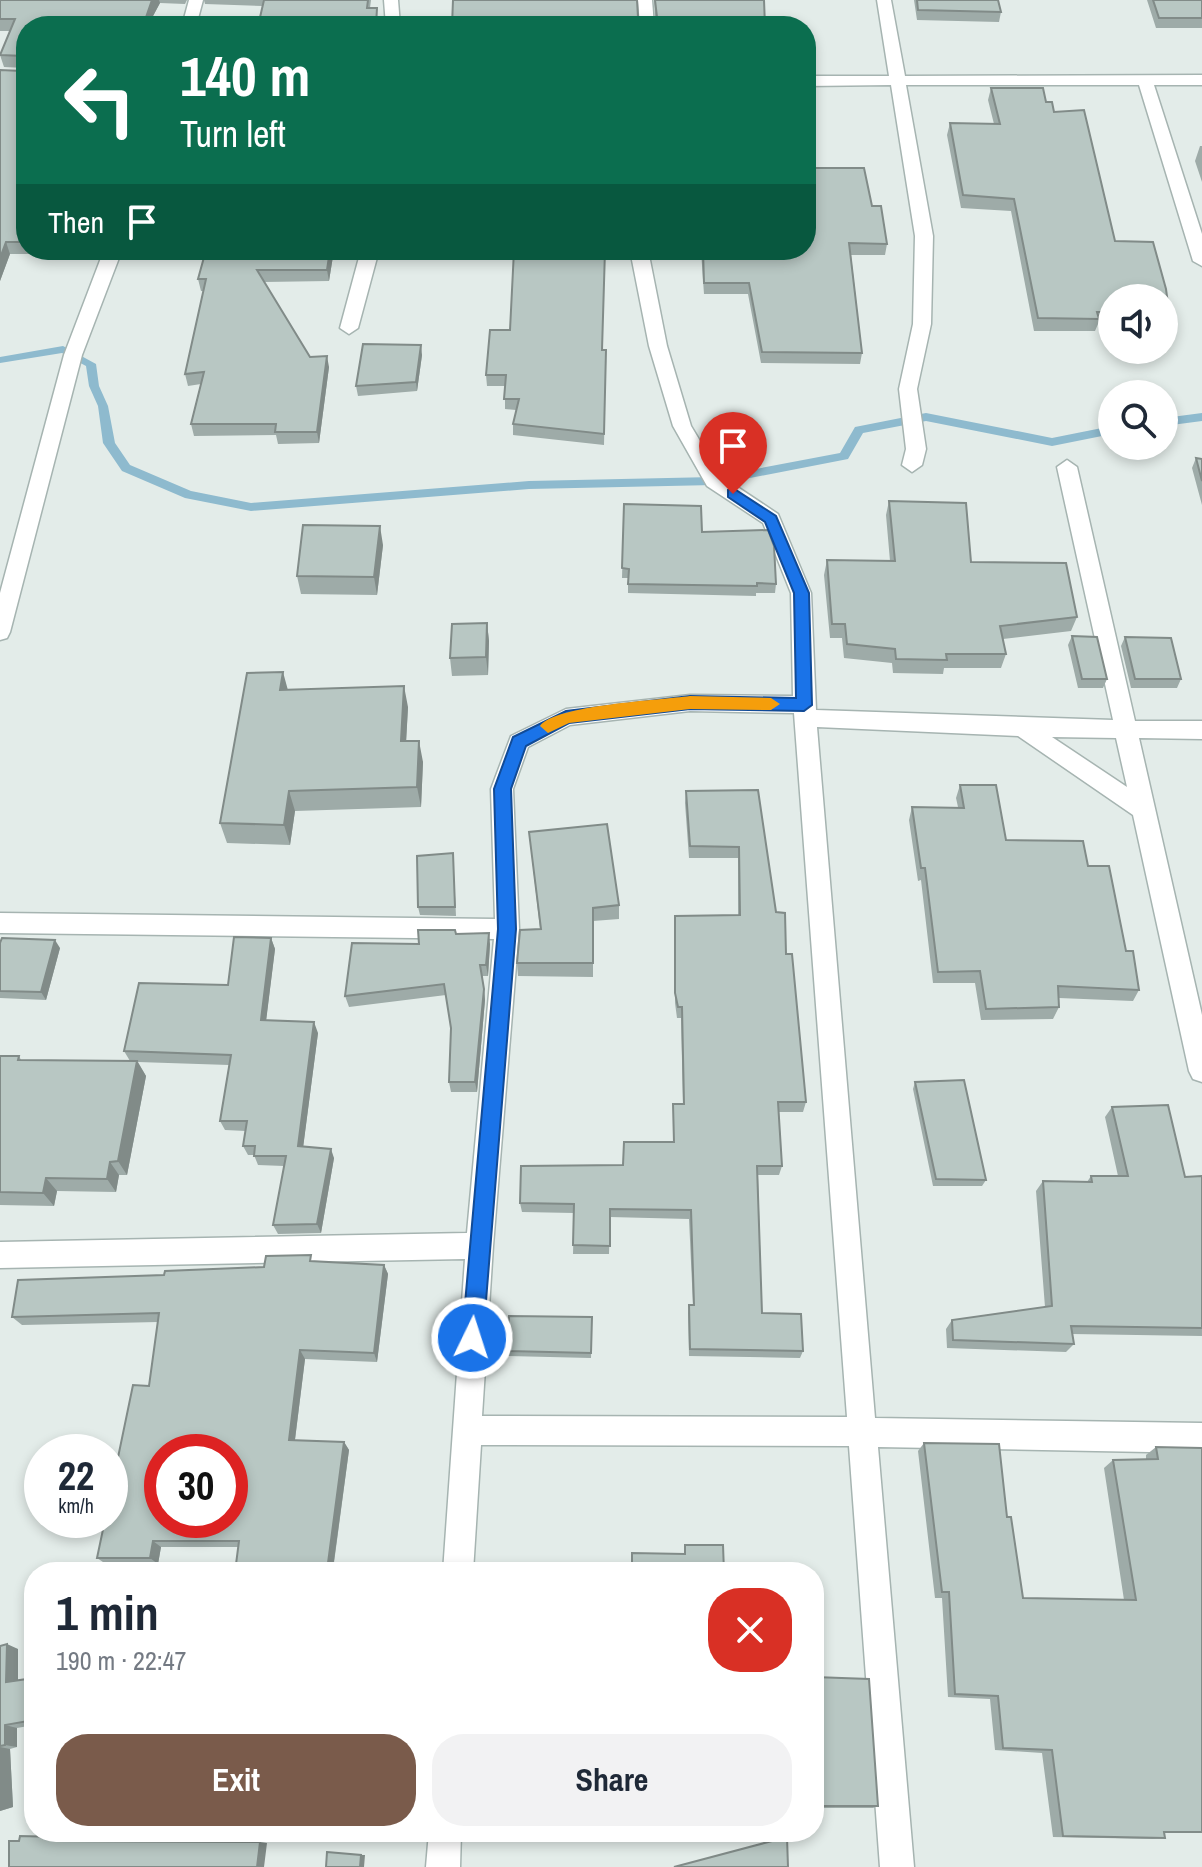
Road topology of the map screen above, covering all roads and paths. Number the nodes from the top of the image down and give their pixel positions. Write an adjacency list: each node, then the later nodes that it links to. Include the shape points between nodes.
1 (884, 0): 2 (street)
2 (896, 80): 3 (street); 5 (street); 11 (street, via 924,236 922,324 908,389 916,449)
3 (1145, 80): 4 (street); 9 (street)
4 (1202, 80)
5 (816, 81)
6 (109, 260): 13 (street, via 73,355)
7 (367, 260): 10 (street)
8 (641, 260): 14 (street, via 658,346 682,426 714,481 771,519 801,593)
9 (1202, 261)
10 (349, 328)
11 (912, 465)
12 (1067, 467): 16 (street)
13 (0, 632)
14 (805, 711): 15 (street); 20 (street, via 690,703 566,717 519,742 502,789); 25 (street)
15 (1023, 728): 16 (street); 18 (street)
16 (1124, 730): 17 (street); 18 (street)
17 (1202, 730)
18 (1141, 808): 21 (street)
19 (0, 923): 20 (street)
20 (507, 929): 22 (street)
21 (1202, 1071)
22 (479, 1246): 23 (street); 24 (street)
23 (0, 1255)
24 (466, 1430): 25 (street); 27 (street)
25 (864, 1432): 26 (street); 30 (street)
26 (1202, 1438)
27 (459, 1562)
28 (444, 1842): 29 (street)
29 (443, 1867)
30 (897, 1867)

